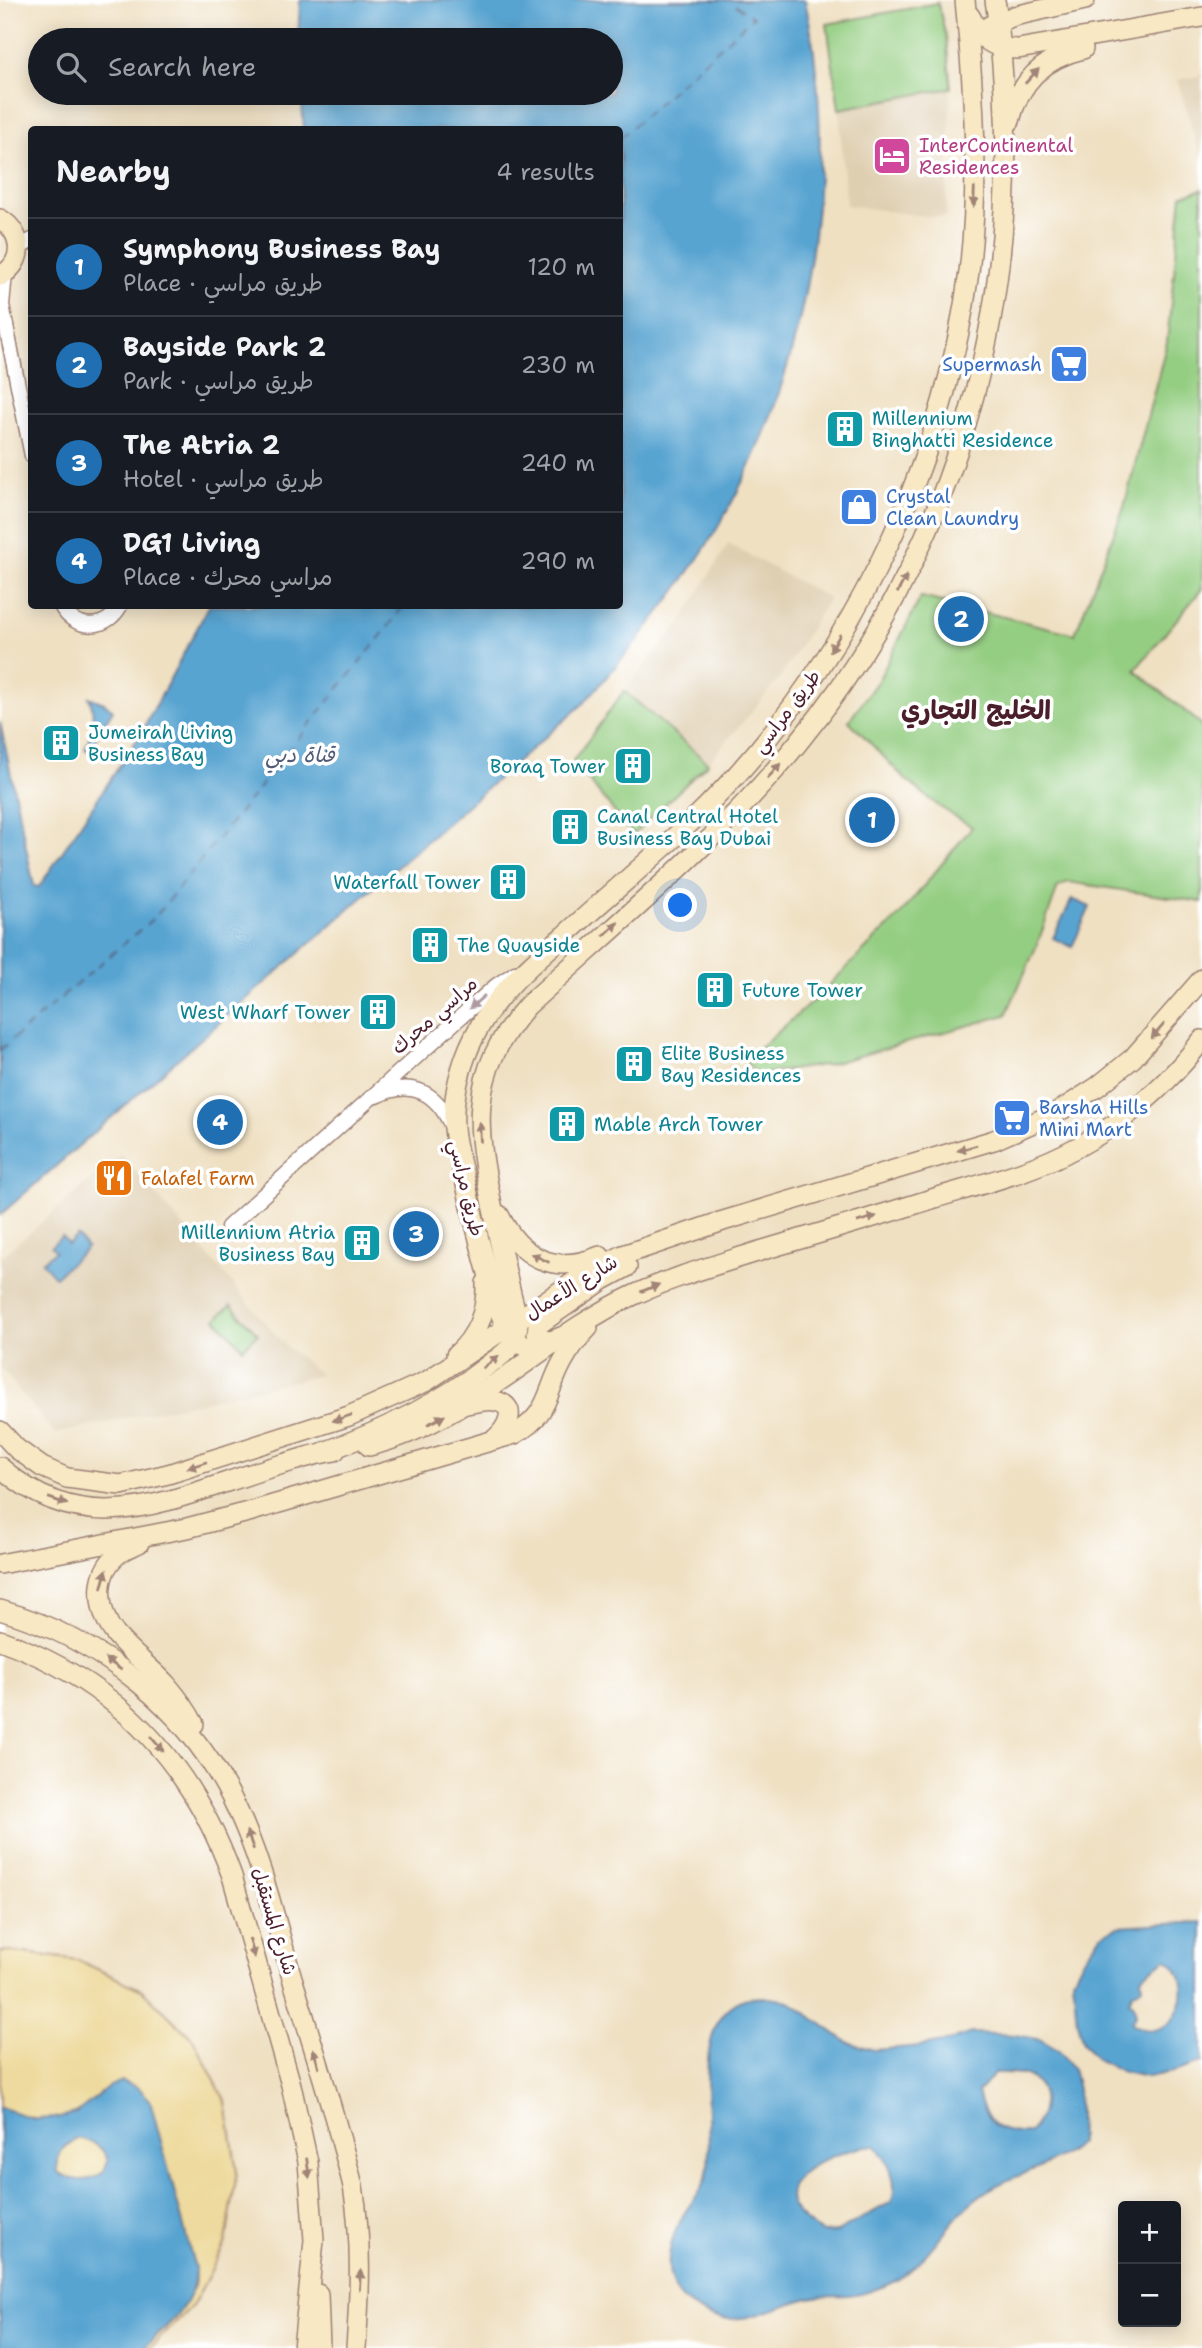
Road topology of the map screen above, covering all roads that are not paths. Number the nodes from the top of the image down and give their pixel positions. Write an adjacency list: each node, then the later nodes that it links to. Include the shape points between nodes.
1 (965, 0): 2 (street, via 979,8); 9 (street); 11 (street, طريق مراسي)
2 (993, 0): 6 (street, طريق مراسي)
3 (1085, 0): 6 (street)
4 (1202, 4): 7 (street)
5 (1202, 20): 7 (street)
6 (999, 21): 9 (street); 10 (street, طريق مراسي)
7 (1169, 24): 8 (street)
8 (1137, 29): 10 (street); 14 (street, one-way to 8, via 1018,94 1044,65)
9 (980, 33): 10 (street); 11 (street)
10 (1002, 50): 13 (street, طريق مراسي)
11 (970, 54): 12 (street, طريق مراسي)
12 (973, 80): 13 (street, via 979,68 992,66); 23 (street, طريق مراسي, one-way to 23, via 967,130 974,211 962,310 946,386 904,487 888,544 825,658 764,743 721,792)
13 (1003, 81): 14 (street, طريق مراسي)
14 (1007, 138): 29 (street, طريق مراسي, one-way to 14, via 479,1114 484,1080 506,1033 527,1006 762,786 845,680 909,569 951,470 984,358 1001,248)
15 (0, 219): 16 (street)
16 (24, 239): 17 (street, via 15,263)
17 (2, 275): 18 (street)
18 (1, 302): 19 (street)
19 (28, 436)
20 (63, 609): 21 (street, via 83,625 104,622)
21 (118, 609)
22 (588, 892): 23 (street)
23 (608, 896): 24 (street, طريق مراسي)
24 (533, 963): 27 (street, مراسي محرك, one-way to 27, via 486,993); 28 (street, طريق مراسي, via 498,998 473,1040 458,1086)
25 (1202, 979): 30 (street, شارع الأعمال, one-way to 30, via 1133,1058 1058,1112 994,1140)
26 (1202, 1040): 34 (street, شارع الأعمال, one-way to 26, via 695,1271 1053,1159 1130,1113 1174,1074)
27 (366, 1101): 28 (street, مراسي محرك, via 395,1089 420,1091 440,1105); 32 (street, مراسي محرك)
28 (454, 1130): 33 (street, طريق مراسي)
29 (491, 1199): 31 (street, one-way to 29, via 560,1265 541,1260 515,1242); 35 (street, طريق مراسي)
30 (790, 1200): 31 (street, شارع الأعمال); 36 (street, via 731,1231 616,1272 541,1321 536,1329 542,1340)
31 (723, 1221): 35 (street, شارع الأعمال, via 609,1261)
32 (229, 1227)
33 (486, 1268): 35 (street, طريق مراسي); 38 (street, via 486,1300 476,1331)
34 (615, 1304): 36 (street, شارع الأعمال); 41 (street, via 568,1353 539,1415 524,1429)
35 (513, 1329): 37 (street); 38 (street, شارع الأعمال); 42 (street, one-way to 35, via 400,1421 447,1394 507,1350)
36 (565, 1336): 37 (street, شارع الأعمال)
37 (538, 1353): 39 (street, شارع الأعمال)
38 (427, 1381): 40 (street, شارع الأعمال, one-way to 40, via 349,1416 121,1485 66,1478 42,1467)
39 (462, 1405): 41 (street, via 492,1400 503,1404 509,1420); 42 (street, شارع الأعمال, one-way to 39, via 396,1438)
40 (0, 1431)
41 (495, 1439): 44 (street, via 252,1511)
42 (324, 1452): 43 (street, شارع الأعمال, one-way to 42, via 52,1500 90,1510 117,1511)
43 (0, 1466)
44 (159, 1533): 45 (street); 48 (street, one-way to 44, via 183,1705 117,1636 102,1605 101,1582 115,1557)
45 (0, 1564)
46 (0, 1610): 48 (street, شارع المستقبل, one-way to 46, via 172,1713 109,1661 62,1634)
47 (0, 1642): 49 (street, شارع المستقبل, one-way to 49, via 78,1676 129,1715 172,1762 207,1816 232,1876 298,2110 311,2188)
48 (208, 1757): 52 (street, شارع المستقبل, one-way to 48, via 360,2242 346,2158 255,1854)
49 (313, 2265): 50 (street, شارع المستقبل); 51 (street)
50 (303, 2348)
51 (320, 2348)
52 (356, 2348)

